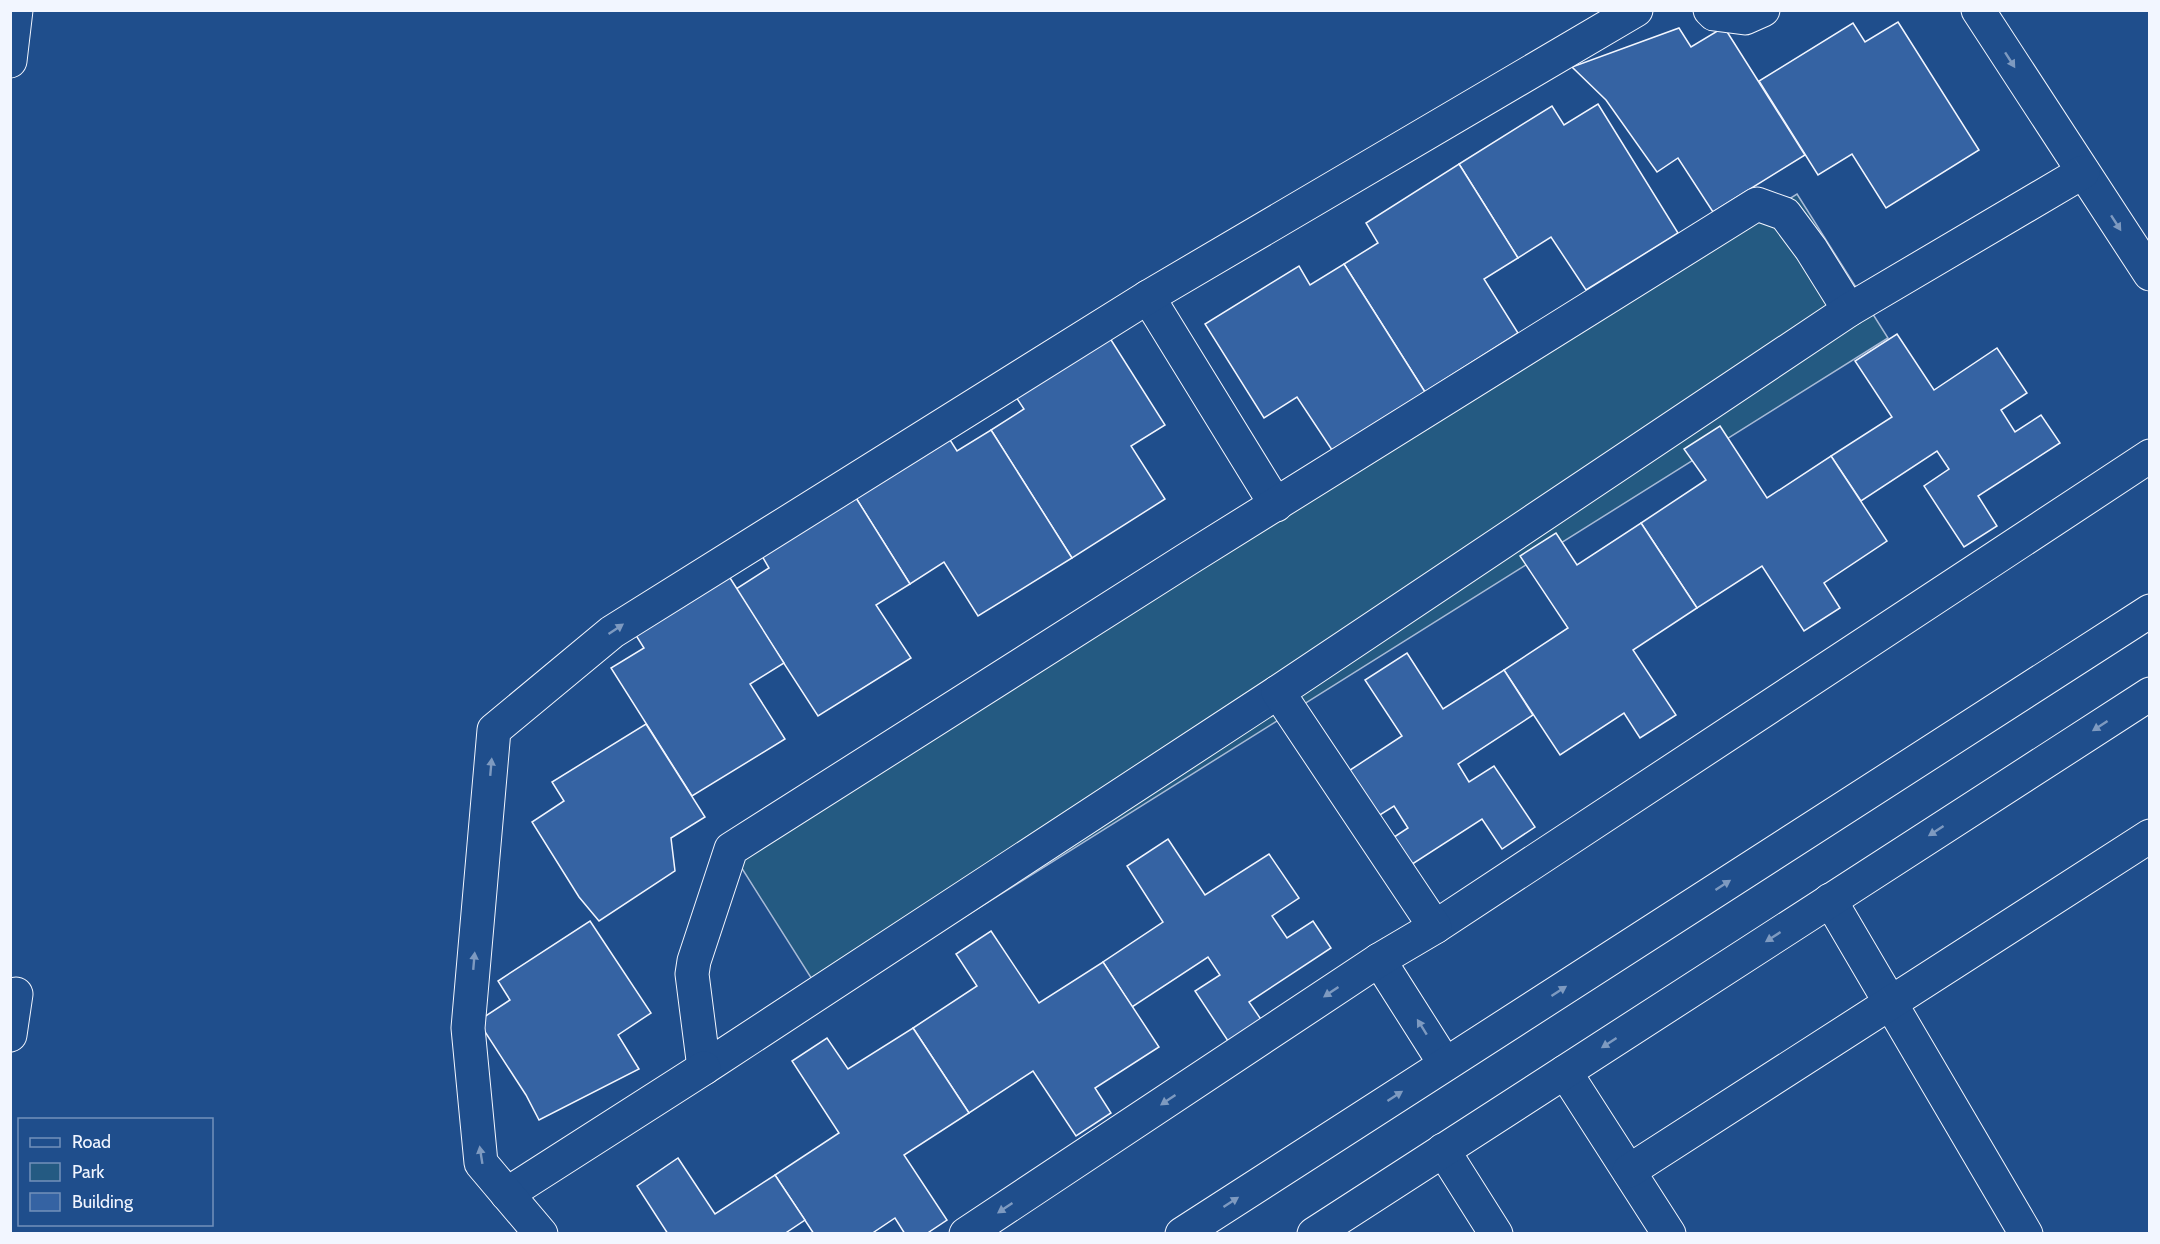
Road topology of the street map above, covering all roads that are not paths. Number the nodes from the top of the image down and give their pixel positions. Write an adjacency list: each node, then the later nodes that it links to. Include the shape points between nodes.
1 (16, 10): 6 (street)
2 (1636, 10): 9 (street)
3 (1710, 10): 4 (street, via 1714,14 1745,18)
4 (1763, 10)
5 (1978, 10): 7 (street, one-way to 7)
6 (10, 61)
7 (2083, 172): 8 (street, one-way to 8); 10 (street)
8 (2150, 274)
9 (1148, 297): 12 (street); 28 (street, one-way to 9, via 481,1163 468,1028 494,730 612,632)
10 (1849, 310): 12 (street, via 1785,214 1756,204); 14 (street)
11 (2150, 456): 18 (street)
12 (1276, 505): 24 (street, via 732,849 692,974)
13 (2150, 611): 23 (street, one-way to 13)
14 (1278, 692): 18 (street); 24 (street)
15 (2150, 694): 17 (street, one-way to 17)
16 (2150, 836): 21 (street)
17 (1830, 900): 21 (street); 25 (street, one-way to 25)
18 (1435, 927): 19 (street)
19 (1379, 960): 23 (street, one-way to 19); 30 (street, one-way to 30)
20 (16, 994): 22 (street)
21 (1889, 1004): 27 (street); 35 (street)
22 (10, 1035)
23 (1445, 1064): 31 (street, one-way to 23)
24 (704, 1068): 28 (street)
25 (1565, 1072): 26 (street); 27 (street)
26 (1443, 1150): 32 (street); 33 (street)
27 (1629, 1171): 34 (street)
28 (507, 1194): 29 (street)
29 (541, 1233)
30 (966, 1233)
31 (1182, 1233)
32 (1314, 1233)
33 (1496, 1233)
34 (1669, 1233)
35 (2026, 1233)

